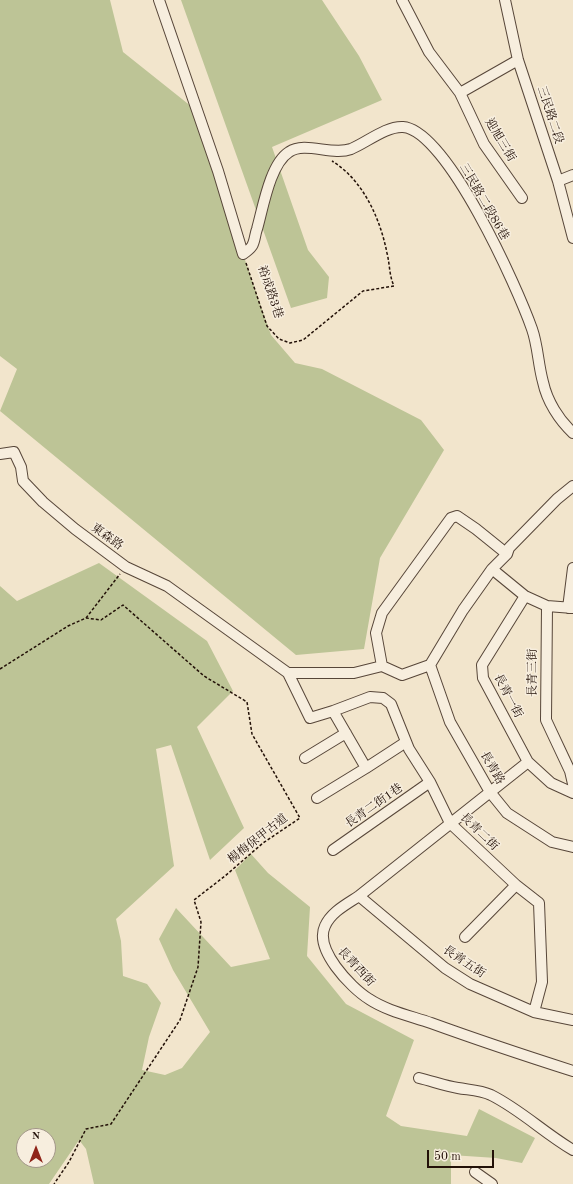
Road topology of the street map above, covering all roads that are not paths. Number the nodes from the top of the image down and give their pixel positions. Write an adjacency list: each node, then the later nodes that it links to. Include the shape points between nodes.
1 (159, 0): 10 (street, 裕成路3巷, via 218,171)
2 (402, 0): 5 (street, 迎旭三街, via 430,52)
3 (505, 0): 4 (street, 三民路二段)
4 (518, 60): 5 (street); 7 (street, 三民路二段)
5 (460, 93): 8 (street, 迎旭三街, via 484,144)
6 (573, 175): 7 (street)
7 (558, 181): 9 (street, 三民路二段)
8 (522, 198)
9 (573, 238)
10 (243, 254): 11 (street, 三民路二段86巷, via 252,246 279,162 290,151 314,147 330,152 350,149 380,133 404,127 425,137 464,188 493,240 533,330 543,383 551,404)
11 (573, 433)
12 (0, 454): 22 (street, 東森路, via 14,452 21,467 23,481 75,529 126,567 167,586)
13 (573, 486): 14 (street, via 509,548)
14 (507, 554): 15 (street); 21 (street, via 457,516 451,518 382,613 376,634)
15 (492, 568): 17 (street); 20 (street)
16 (573, 568): 19 (street)
17 (525, 596): 18 (street); 27 (street, 長青一街, via 482,666 483,678)
18 (546, 606): 19 (street); 30 (street, 長青三街, via 546,720 570,771)
19 (571, 608)
20 (430, 665): 21 (street, via 402,675); 31 (street, 長青路, via 450,722)
21 (382, 666): 22 (street, via 354,673)
22 (288, 673): 23 (street, via 310,718)
23 (333, 711): 24 (street); 25 (street, 長青二街, via 370,696 383,698 391,704)
24 (346, 733): 26 (street); 28 (street)
25 (406, 742): 28 (street); 29 (street, 長青二街)
26 (305, 758)
27 (528, 762): 31 (street, 長青西街); 32 (street, 長青一街, via 551,783)
28 (366, 768): 33 (street)
29 (430, 782): 34 (street, 長青二街); 36 (street, 長青二街1巷)
30 (573, 784)
31 (490, 792): 34 (street, 長青西街); 35 (street, 長青路, via 507,813 552,842)
32 (573, 793)
33 (316, 798)
34 (450, 823): 37 (street, 長青二街); 38 (street, 長青西街)
35 (573, 847)
36 (334, 850)
37 (516, 885): 39 (street); 40 (street, 長青二街, via 539,903 542,982)
38 (359, 896): 40 (street, 長青五街, via 445,968 470,984); 42 (street, 長青西街, via 335,912 325,926 322,937 326,954 353,986 369,999 461,1034)
39 (465, 937)
40 (534, 1012): 41 (street, 長青五街)
41 (573, 1020)
42 (573, 1071)
43 (419, 1078): 44 (street, via 490,1095 521,1113)
44 (573, 1150)
45 (475, 1172): 46 (street)
46 (492, 1184)

